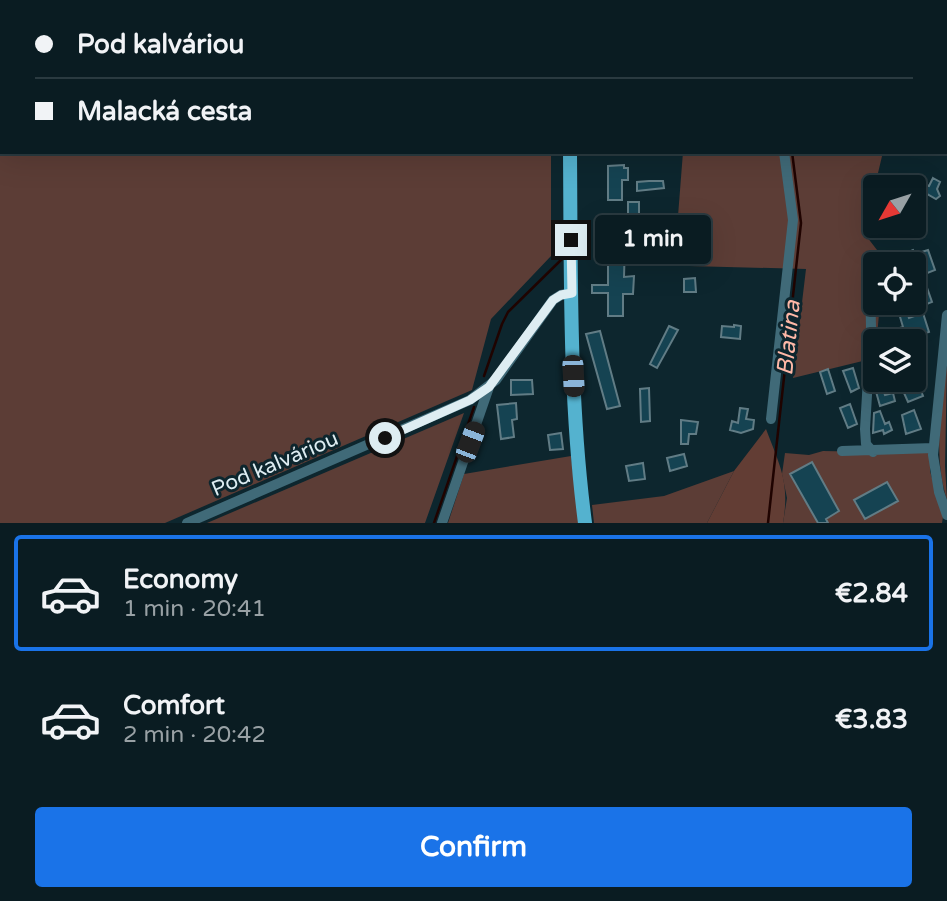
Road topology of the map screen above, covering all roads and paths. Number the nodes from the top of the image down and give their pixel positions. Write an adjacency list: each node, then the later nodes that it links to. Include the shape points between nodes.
1 (570, 154): 3 (main road)
2 (784, 154): 7 (street, via 793,220)
3 (572, 293): 6 (street, Pod kalváriou, via 553,300); 14 (main road, via 576,431)
4 (871, 315): 10 (street, via 865,429 866,444)
5 (947, 315): 8 (street)
6 (489, 387): 12 (street, Pod kalváriou, via 440,414); 13 (street)
7 (771, 419)
8 (933, 448): 10 (street); 11 (street)
9 (842, 452): 10 (street)
10 (873, 452)
11 (947, 514)
12 (187, 523)
13 (442, 523)
14 (585, 523)

